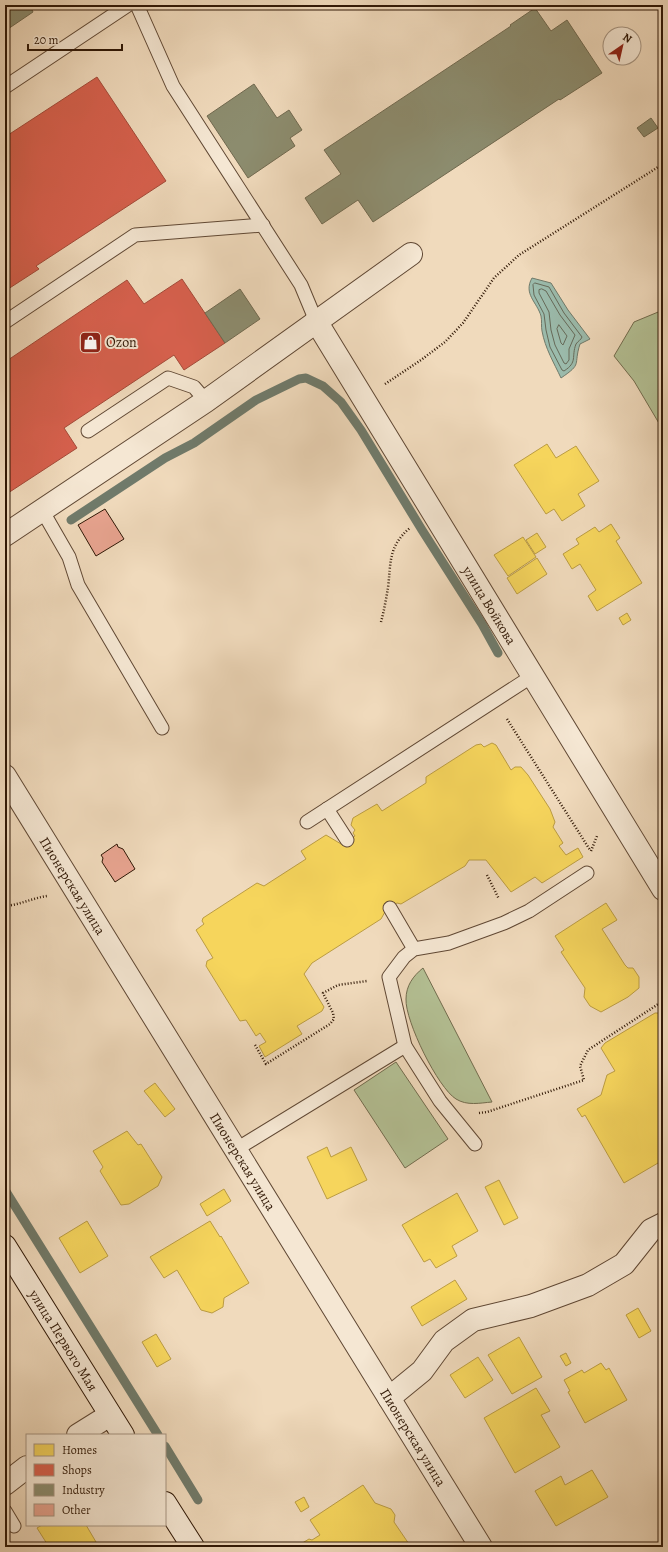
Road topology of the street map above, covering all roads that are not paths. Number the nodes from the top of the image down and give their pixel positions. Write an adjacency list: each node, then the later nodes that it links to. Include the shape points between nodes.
1 (128, 5): 3 (lane)
2 (137, 5): 4 (lane, via 173,86)
3 (5, 87)
4 (262, 225): 6 (lane, via 301,285); 7 (lane, via 136,234)
5 (411, 254): 6 (street)
6 (316, 321): 8 (street); 12 (street, улица Войкова)
7 (5, 322)
8 (206, 401): 9 (lane, via 194,387 168,378); 10 (street)
9 (88, 431)
10 (42, 510): 11 (street); 13 (lane, via 69,557 78,585)
11 (5, 534)
12 (534, 675): 15 (lane); 19 (street, улица Войкова)
13 (162, 728)
14 (5, 776): 24 (street, Пионерская улица)
15 (327, 809): 16 (lane); 17 (lane)
16 (307, 822)
17 (347, 840)
18 (587, 873): 21 (lane, via 529,911 504,923 449,943)
19 (663, 889)
20 (390, 908): 21 (lane)
21 (414, 949): 22 (lane, via 404,957 390,977)
22 (405, 1046): 23 (lane, via 440,1101); 24 (lane)
23 (475, 1144)
24 (235, 1150): 27 (street, Пионерская улица)
25 (663, 1224): 27 (street, via 652,1230 624,1264 588,1285 531,1306 473,1320 444,1341 422,1371)
26 (5, 1246): 28 (street, улица Первого Мая)
27 (389, 1398): 37 (street, Пионерская улица)
28 (110, 1415): 29 (street); 30 (street, улица Первого Мая)
29 (80, 1434)
30 (122, 1434)
31 (26, 1468): 32 (street)
32 (5, 1484)
33 (166, 1505): 36 (street)
34 (5, 1511): 35 (lane)
35 (14, 1526)
36 (193, 1547)
37 (481, 1547)

